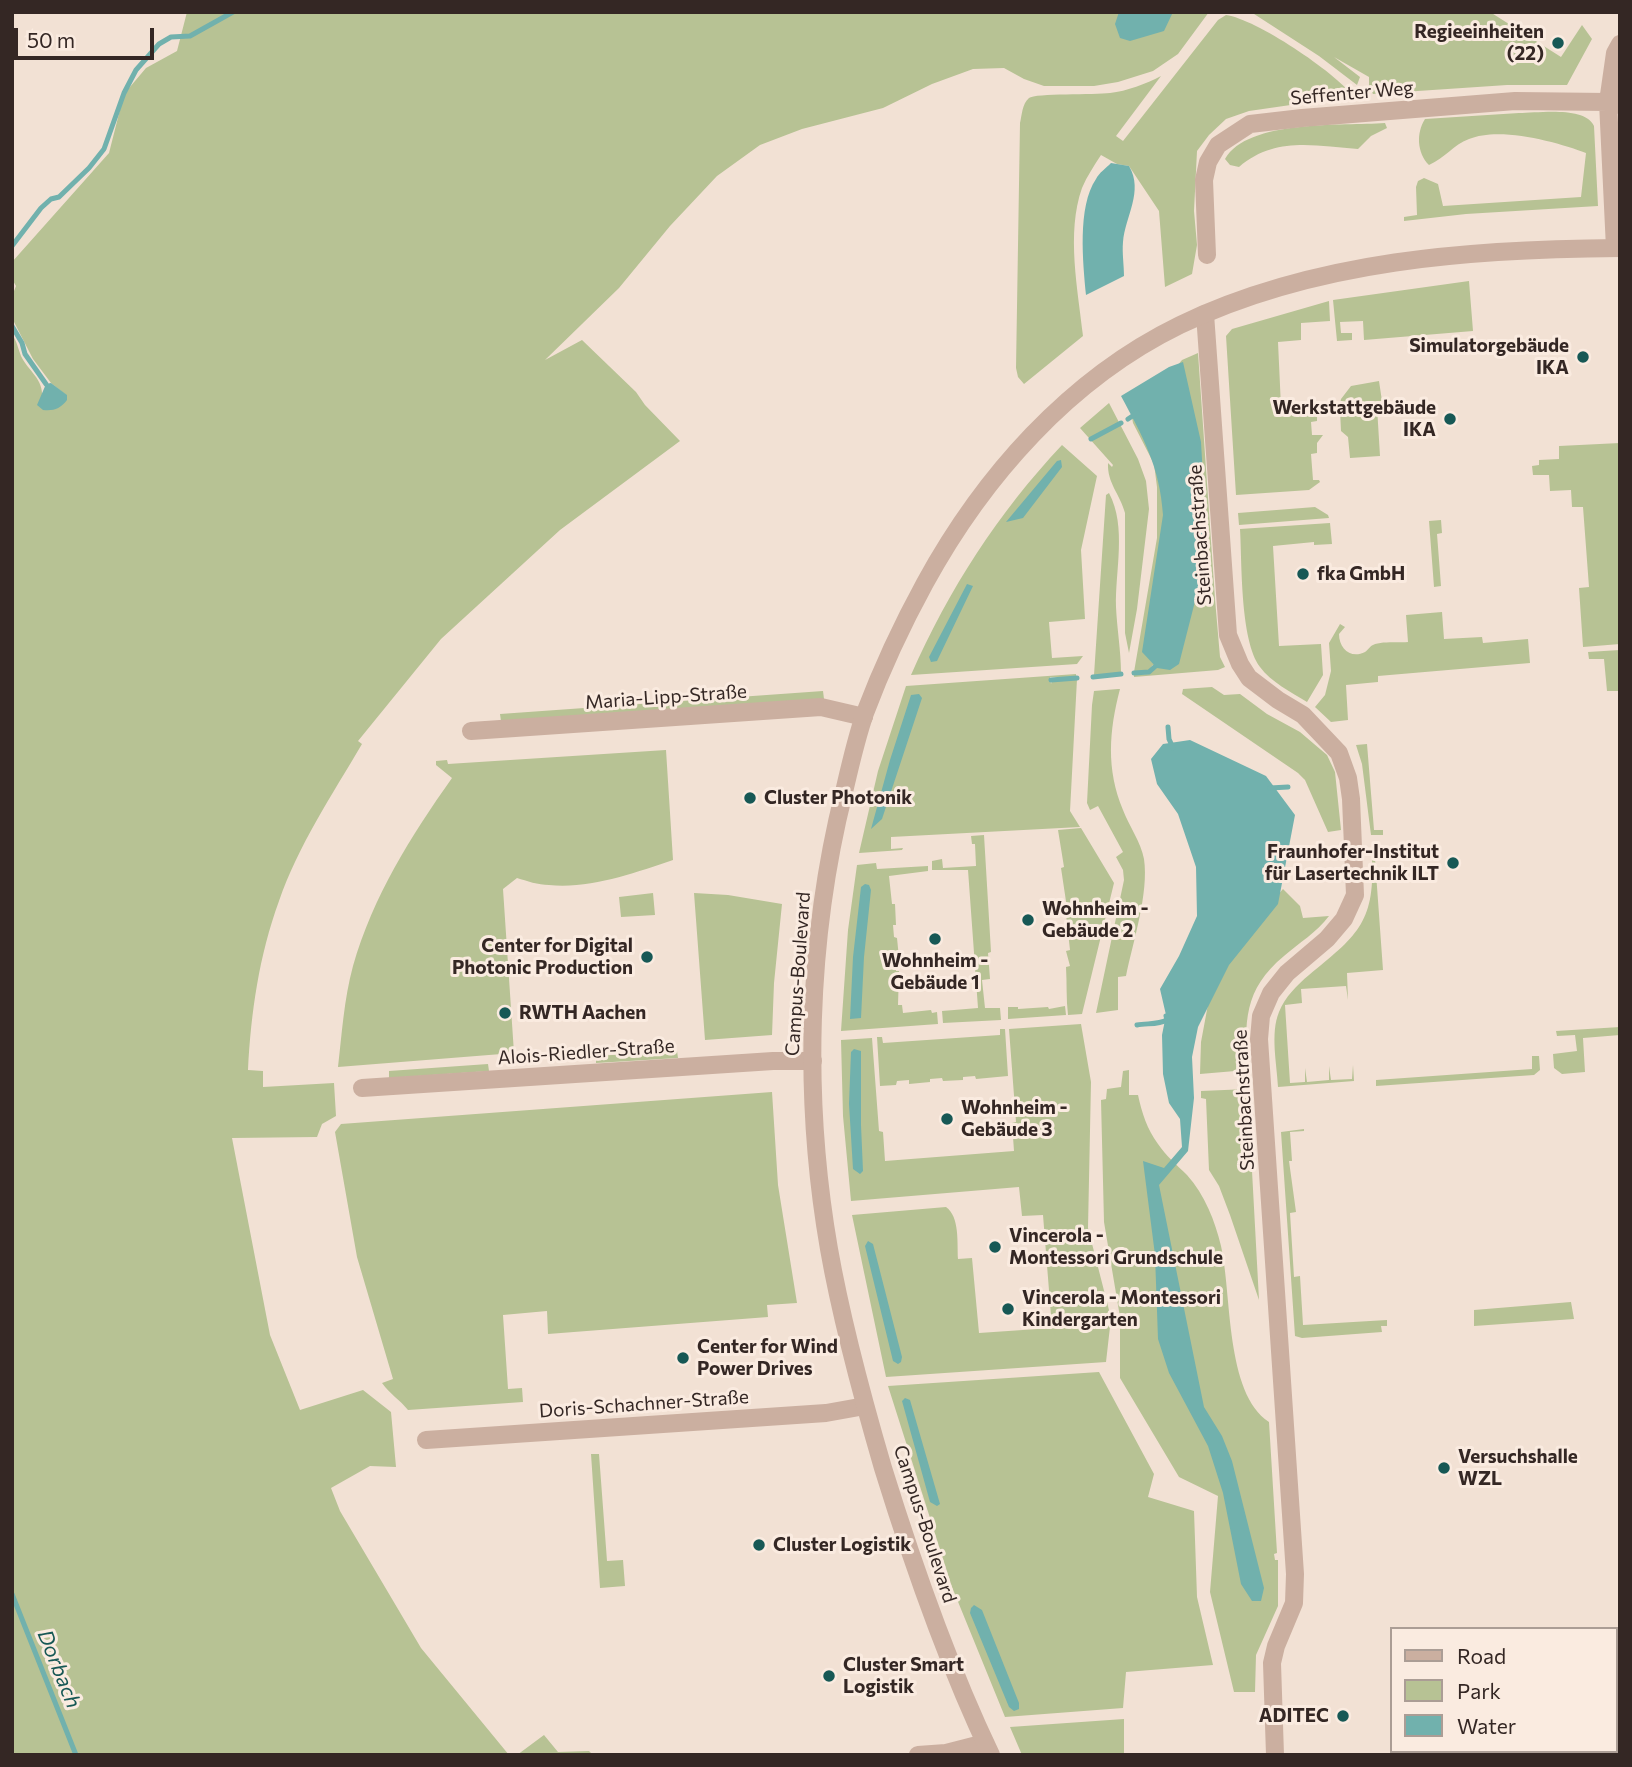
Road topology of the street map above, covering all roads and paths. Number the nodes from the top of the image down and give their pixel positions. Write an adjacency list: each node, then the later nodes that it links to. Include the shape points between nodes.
1 (1620, 44): 2 (street, via 1615,53)
2 (1614, 103): 3 (street); 4 (street, Seffenter Weg, via 1515,101 1250,124 1218,145 1208,162 1204,180)
3 (1617, 248): 5 (street, via 1485,254 1381,266 1290,284)
4 (1208, 255)
5 (1205, 314): 6 (street, Campus-Boulevard, via 1157,337 1097,377 1012,457 937,562); 14 (street, Steinbachstraße, via 1228,635 1250,678 1304,715 1339,753 1348,778 1354,846 1355,895 1344,919 1271,993 1260,1027 1294,1574 1294,1603 1272,1663)
6 (864, 717): 7 (street, Maria-Lipp-Straße, via 821,708); 8 (street, Campus-Boulevard, via 829,860 818,953)
7 (471, 731)
8 (813, 1061): 9 (street, Alois-Riedler-Straße); 10 (street, Campus-Boulevard, via 823,1211)
9 (362, 1088)
10 (865, 1406): 11 (street, Doris-Schachner-Straße, via 825,1413); 12 (street, Campus-Boulevard, via 903,1534)
11 (426, 1440)
12 (988, 1749): 13 (street)
13 (918, 1755)
14 (1275, 1755)

